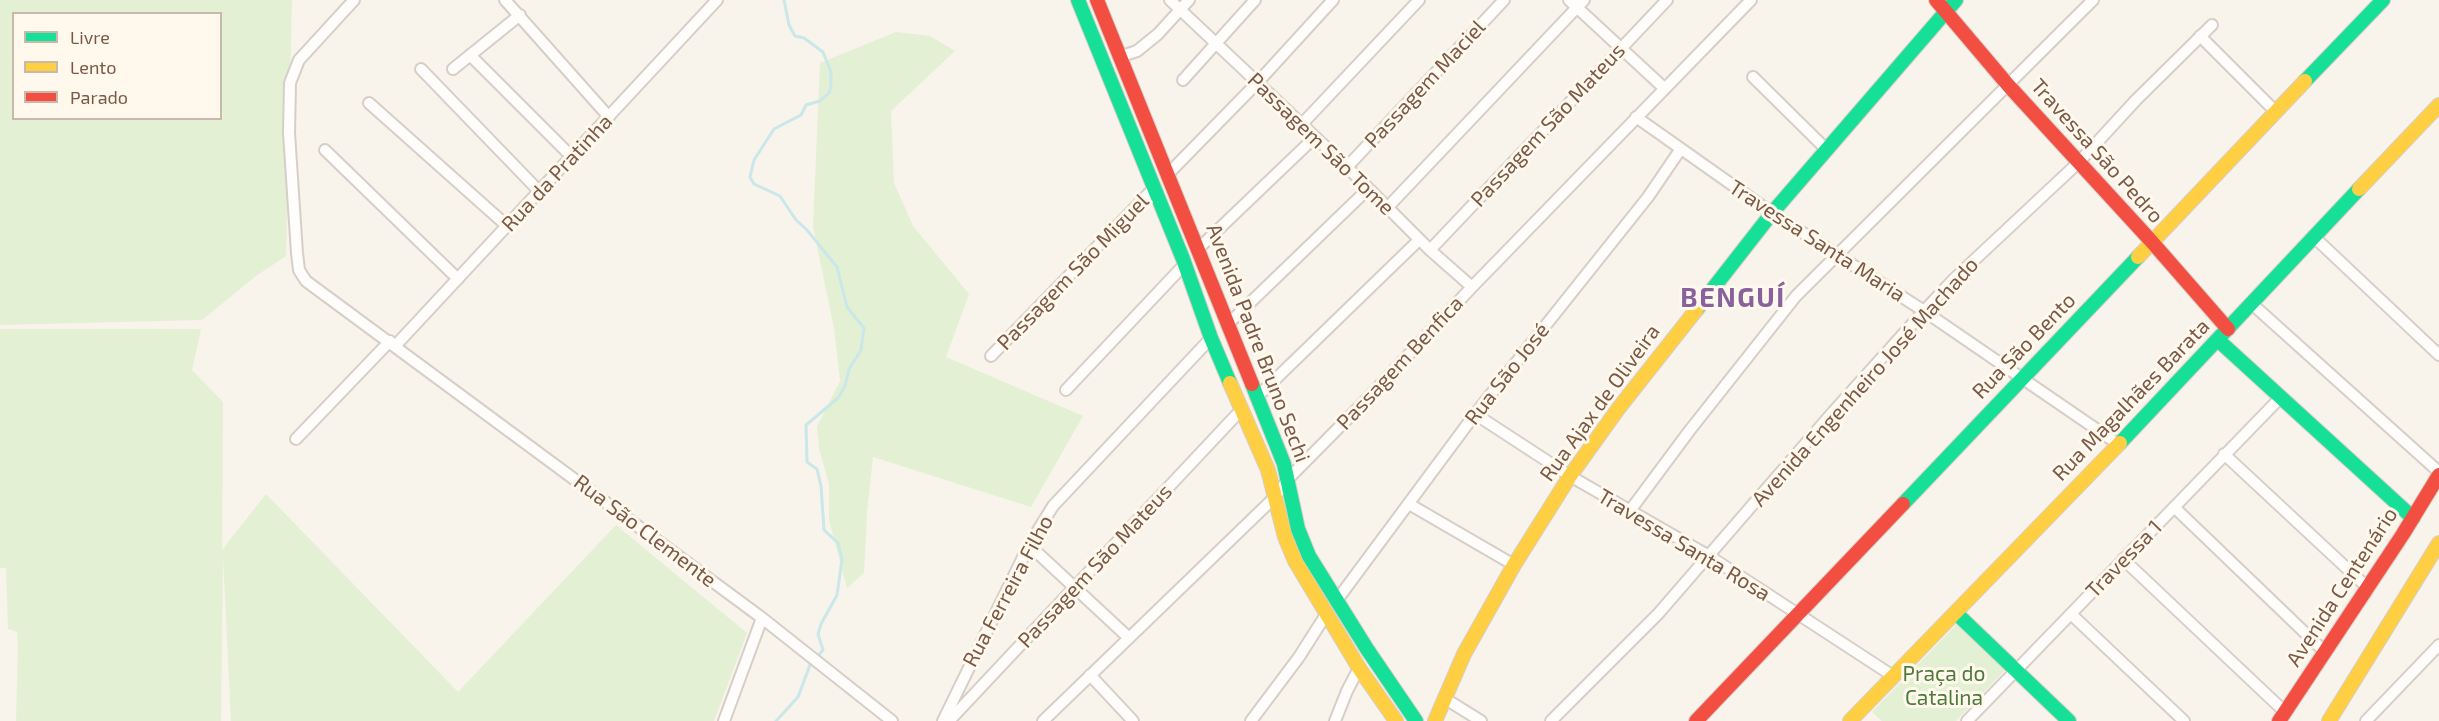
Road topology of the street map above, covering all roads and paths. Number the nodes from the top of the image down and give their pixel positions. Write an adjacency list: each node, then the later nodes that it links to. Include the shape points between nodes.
1 (354, 0): 69 (street, Rua São Clemente, via 299,60 290,83 289,133 297,253 299,270 306,281)
2 (505, 0): 21 (street)
3 (717, 0): 38 (street, Rua da Pratinha)
4 (1078, 0): 49 (street, Avenida Padre Bruno Sechi)
5 (1097, 0): 27 (street, Avenida Padre Bruno Sechi)
6 (1170, 0): 19 (street, Passagem São Tome)
7 (1189, 0): 19 (street)
8 (1255, 0): 24 (street)
9 (1333, 0): 32 (street)
10 (1419, 0): 40 (street)
11 (1504, 0): 47 (street, Passagem Maciel)
12 (1667, 0): 25 (street, Passagem São Mateus)
13 (1751, 0): 34 (street, Passagem Benfica)
14 (1936, 0): 20 (street, Travessa São Pedro)
15 (1956, 0): 20 (street, Rua Ajax de Oliveira)
16 (2093, 0): 33 (street)
17 (2382, 0): 37 (street, Rua São Bento)
18 (1576, 2): 25 (street); 52 (street)
19 (1180, 10): 24 (street, Passagem São Tome); 27 (street, via 1137,51)
20 (1946, 12): 33 (street, Travessa São Pedro); 42 (street, Rua Ajax de Oliveira)
21 (520, 15): 26 (street); 38 (street)
22 (2212, 25): 23 (street, Avenida Engenheiro José Machado)
23 (2200, 36): 37 (street); 46 (street, Avenida Engenheiro José Machado)
24 (1216, 43): 31 (street); 32 (street, Passagem São Tome)
25 (1620, 49): 34 (street); 59 (street, Passagem São Mateus)
26 (470, 55): 29 (street); 45 (street)
27 (1119, 57): 48 (street, Avenida Padre Bruno Sechi)
28 (421, 69): 51 (street)
29 (453, 69)
30 (1753, 77): 42 (street)
31 (1183, 80)
32 (1258, 82): 40 (street, Passagem São Tome); 48 (street)
33 (2008, 85): 46 (street, Travessa São Pedro); 60 (street)
34 (1664, 88): 39 (street, Passagem Benfica)
35 (369, 103): 54 (street)
36 (2439, 105): 55 (street, Rua Magalhães Barata)
37 (2276, 112): 57 (street, Rua São Bento)
38 (609, 117): 45 (street, Rua da Pratinha)
39 (1636, 117): 44 (street, Travessa Santa Maria); 63 (street, Passagem Benfica)
40 (1302, 124): 41 (street, Passagem São Tome)
41 (1315, 137): 47 (street, Passagem São Tome); 58 (street)
42 (1826, 148): 53 (street, Rua Ajax de Oliveira)
43 (325, 150): 62 (street)
44 (1680, 150): 53 (street, Travessa Santa Maria); 77 (street, Rua São José, via 1648,197)
45 (571, 156): 51 (street, Rua da Pratinha)
46 (2079, 162): 57 (street, Travessa São Pedro); 65 (street, Avenida Engenheiro José Machado)
47 (1347, 167): 50 (street, Passagem São Tome)
48 (1168, 174): 58 (street, Avenida Padre Bruno Sechi)
49 (1154, 188): 61 (street, Avenida Padre Bruno Sechi); 71 (street, Passagem São Miguel)
50 (1368, 189): 52 (street, Passagem São Tome); 66 (street)
51 (538, 190): 54 (street, Rua da Pratinha)
52 (1387, 208): 56 (street, Passagem São Tome)
53 (1772, 213): 60 (street, Travessa Santa Maria); 82 (street, Rua Ajax de Oliveira)
54 (506, 225): 62 (street, Rua da Pratinha)
55 (2313, 236): 64 (street, Rua Magalhães Barata); 70 (street)
56 (1419, 240): 59 (street, Passagem São Tome); 74 (street)
57 (2152, 242): 67 (street, Travessa São Pedro); 72 (street, Rua São Bento)
58 (1199, 248): 66 (street, Avenida Padre Bruno Sechi)
59 (1430, 250): 63 (street, Passagem São Tome)
60 (1838, 256): 65 (street, Travessa Santa Maria); 87 (street, via 1796,297)
61 (1184, 265): 68 (street, Avenida Padre Bruno Sechi); 73 (street)
62 (458, 279): 69 (street, Rua da Pratinha)
63 (1472, 287): 83 (street, Passagem Benfica)
64 (2251, 303): 67 (street, Rua Magalhães Barata); 81 (street)
65 (1924, 311): 72 (street, Travessa Santa Maria); 91 (street, Avenida Engenheiro José Machado)
66 (1227, 325): 74 (street, Avenida Padre Bruno Sechi)
67 (2223, 334): 75 (street, Travessa São Pedro); 79 (street, Rua Magalhães Barata)
68 (1210, 338): 76 (street, Avenida Padre Bruno Sechi); 90 (street, Rua Ferreira Filho, via 1053,506)
69 (393, 343): 78 (street, Rua da Pratinha); 101 (street, Rua São Clemente)
70 (2439, 355)
71 (992, 356)
72 (2023, 378): 79 (street, Travessa Santa Maria); 98 (street, Rua São Bento)
73 (1066, 390)
74 (1258, 396): 83 (street, Avenida Padre Bruno Sechi)
75 (2280, 398): 80 (street, Travessa 1); 88 (street, Travessa São Pedro)
76 (1241, 410): 84 (street, Avenida Padre Bruno Sechi, via 1268,470); 95 (street, Passagem São Mateus)
77 (1475, 414): 82 (street, Travessa Santa Rosa); 85 (street, Rua São José)
78 (296, 439)
79 (2118, 444): 99 (street, Rua Magalhães Barata)
80 (2224, 454): 86 (street, Travessa 1); 94 (street)
81 (2439, 474): 88 (street, Avenida Centenário)
82 (1570, 476): 87 (street, Travessa Santa Rosa); 93 (street, Rua Ajax de Oliveira)
83 (1289, 478): 84 (street, Passagem Benfica); 96 (street, Avenida Padre Bruno Sechi, via 1298,529 1309,556)
84 (1275, 497): 97 (street, Avenida Padre Bruno Sechi, via 1295,561); 102 (street, Passagem Benfica)
85 (1409, 504): 93 (street); 96 (street, Rua São José)
86 (2174, 507): 92 (street, Travessa 1); 104 (street)
87 (1629, 512): 91 (street, Travessa Santa Rosa)
88 (2413, 518): 94 (street, Avenida Centenário)
89 (2439, 543): 129 (street)
90 (1029, 545): 95 (street); 113 (street, Rua Ferreira Filho)
91 (1709, 556): 98 (street, Travessa Santa Rosa); 123 (street, Avenida Engenheiro José Machado, via 1658,614)
92 (2123, 559): 100 (street, Travessa 1); 110 (street)
93 (1514, 565): 109 (street, Rua Ajax de Oliveira)
94 (2368, 588): 104 (street, Avenida Centenário)
95 (1074, 589): 102 (street); 114 (street, Passagem São Mateus)
96 (1337, 600): 120 (street, Avenida Padre Bruno Sechi)
97 (1327, 613): 105 (street, Avenida Padre Bruno Sechi); 117 (street)
98 (1799, 613): 108 (street, Travessa Santa Rosa); 124 (street, Rua São Bento)
99 (1956, 613): 106 (street); 108 (street, Rua Magalhães Barata)
100 (2072, 615): 106 (street, Travessa 1); 128 (street)
101 (762, 618): 111 (street); 112 (street, Rua São Clemente)
102 (1128, 638): 107 (street, Passagem Benfica)
103 (2439, 645): 130 (street)
104 (2325, 652): 110 (street, Avenida Centenário)
105 (1359, 668): 118 (street); 119 (street, Avenida Padre Bruno Sechi)
106 (2016, 670): 126 (street, Travessa 1); 127 (street)
107 (1090, 675): 115 (street, Passagem Benfica); 116 (street)
108 (1893, 676): 125 (street, Rua Magalhães Barata)
109 (1444, 698): 121 (street, Rua Ajax de Oliveira); 122 (street)
110 (2282, 717)
111 (724, 721)
112 (892, 721)
113 (943, 721)
114 (950, 721)
115 (1043, 721)
116 (1133, 721)
117 (1251, 721)
118 (1335, 721)
119 (1396, 721)
120 (1416, 721)
121 (1435, 721)
122 (1481, 721)
123 (1551, 721)
124 (1696, 721)
125 (1850, 721)
126 (1967, 721)
127 (2069, 721)
128 (2184, 721)
129 (2330, 721)
130 (2366, 721)

